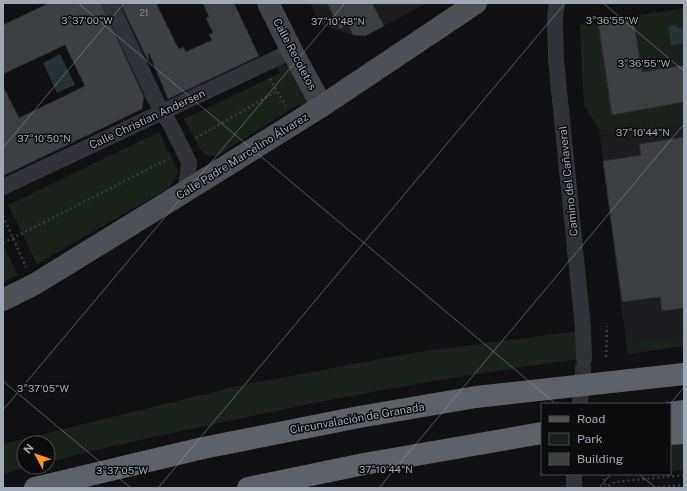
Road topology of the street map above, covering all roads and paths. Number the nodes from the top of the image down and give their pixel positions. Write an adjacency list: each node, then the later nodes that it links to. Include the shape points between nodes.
1 (110, 3): 10 (street)
2 (268, 3): 5 (main road, Calle Recoletos)
3 (476, 3): 8 (main road, Calle Padre Marcelino Álvarez)
4 (557, 3): 24 (street, Camino del Cañaveral, via 554,18 556,60)
5 (292, 51): 8 (main road, Calle Recoletos); 10 (street, Calle Christian Andersen)
6 (268, 75): 7 (path)
7 (277, 91): 9 (path); 11 (path)
8 (322, 106): 14 (main road, Calle Padre Marcelino Álvarez)
9 (287, 108)
10 (162, 112): 13 (street); 15 (street, Calle Christian Andersen)
11 (192, 141)
12 (173, 156): 18 (path)
13 (189, 162): 14 (street); 16 (street)
14 (213, 174): 16 (main road, Calle Padre Marcelino Álvarez)
15 (3, 187)
16 (186, 191): 21 (main road, Calle Padre Marcelino Álvarez, via 35,284)
17 (3, 216): 18 (path)
18 (13, 238): 19 (path); 20 (path)
19 (3, 243)
20 (29, 273)
21 (3, 300)
22 (607, 326): 23 (path)
23 (606, 357)
24 (584, 359)
25 (684, 364): 27 (highway)
26 (684, 374): 27 (highway, Circunvalación de Granada)
27 (654, 377): 38 (highway, Circunvalación de Granada, via 476,397 359,417 203,448)
28 (684, 412): 29 (highway)
29 (671, 413)
30 (541, 433): 39 (highway, via 364,464)
31 (684, 433): 32 (highway)
32 (671, 434)
33 (574, 475): 40 (street)
34 (602, 475): 37 (path)
35 (684, 475): 37 (path, via 616,482)
36 (684, 485): 41 (path)
37 (605, 487)
38 (35, 488)
39 (248, 488)
40 (574, 488)
41 (648, 488)

